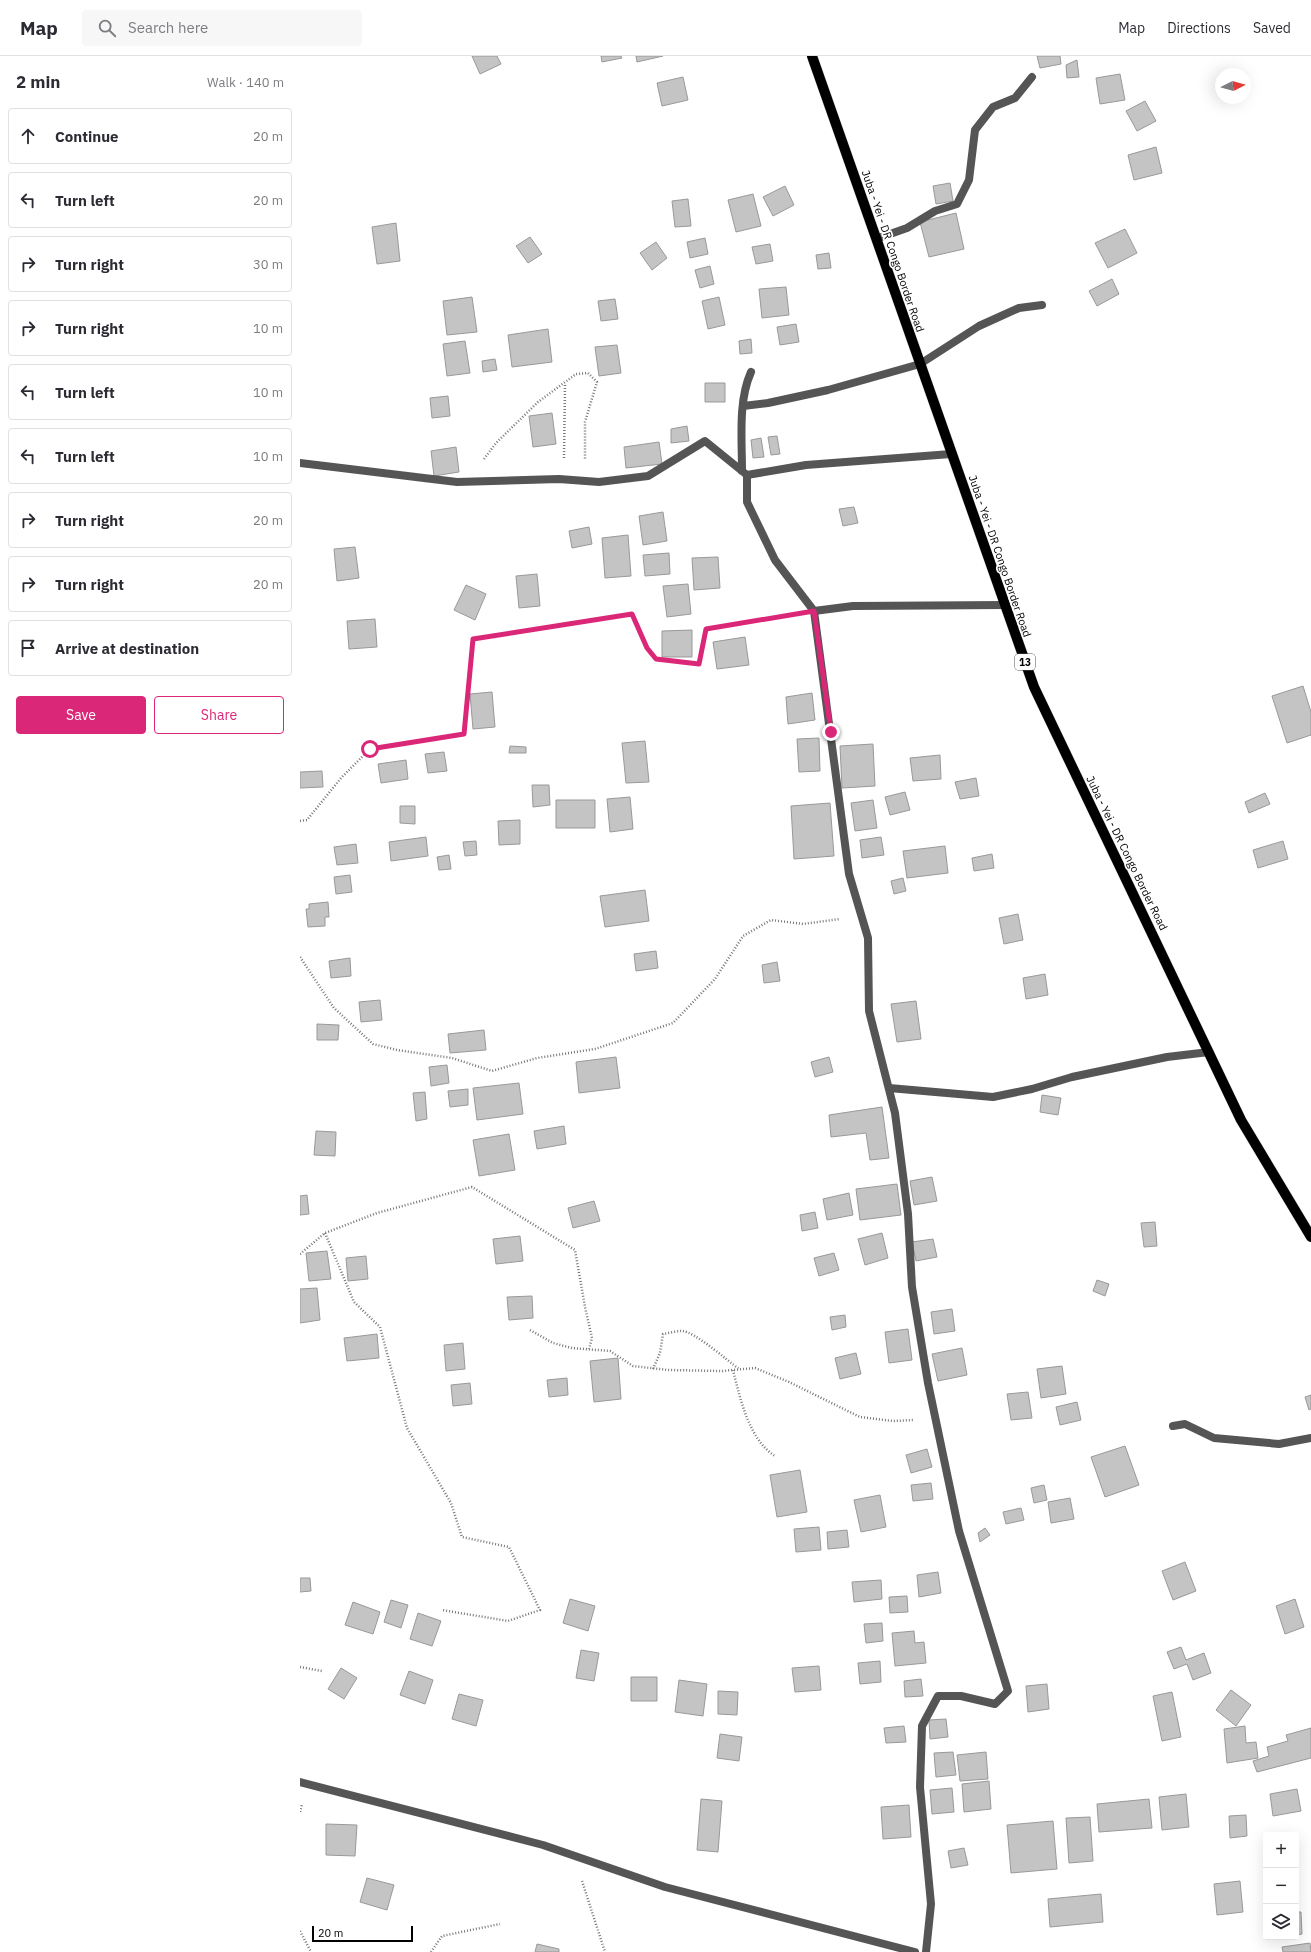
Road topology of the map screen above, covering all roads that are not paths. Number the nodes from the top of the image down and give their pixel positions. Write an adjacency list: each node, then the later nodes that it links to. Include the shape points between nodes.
1 (812, 56): 3 (main road, Juba - Yei - DR Congo Border Road / 13)
2 (1032, 77): 3 (street, via 1015,98 993,107 975,130 968,180 957,204 935,210 906,228)
3 (876, 239): 5 (main road, Juba - Yei - DR Congo Border Road / 13)
4 (1042, 306): 5 (street, via 1020,308 980,326)
5 (920, 364): 7 (street, via 828,390); 8 (main road, Juba - Yei - DR Congo Border Road / 13)
6 (751, 372): 7 (street, via 746,383)
7 (743, 406): 10 (street, via 741,430)
8 (952, 454): 10 (street, via 806,465); 11 (main road, Juba - Yei - DR Congo Border Road / 13)
9 (300, 463): 10 (street, via 421,479 467,482 599,482 648,476 705,442)
10 (744, 473): 12 (street, via 747,502 775,560)
11 (1005, 605): 12 (street, via 853,606); 13 (main road, Juba - Yei - DR Congo Border Road / 13, via 1034,687)
12 (814, 611): 14 (street, via 849,874 868,938 869,1011)
13 (1209, 1052): 14 (street, via 1167,1057 993,1097); 15 (main road, Juba - Yei - DR Congo Border Road / 13, via 1241,1120)
14 (889, 1088): 20 (street, via 895,1113 908,1214 912,1287 936,1419 959,1531 1008,1691 995,1704 961,1696 938,1696 922,1726 920,1787 931,1904)
15 (1311, 1237)
16 (1173, 1426): 17 (street, via 1186,1424 1214,1438 1279,1444)
17 (1311, 1438)
18 (300, 1782): 19 (street, via 543,1845 665,1887)
19 (915, 1952)
20 (926, 1952)

